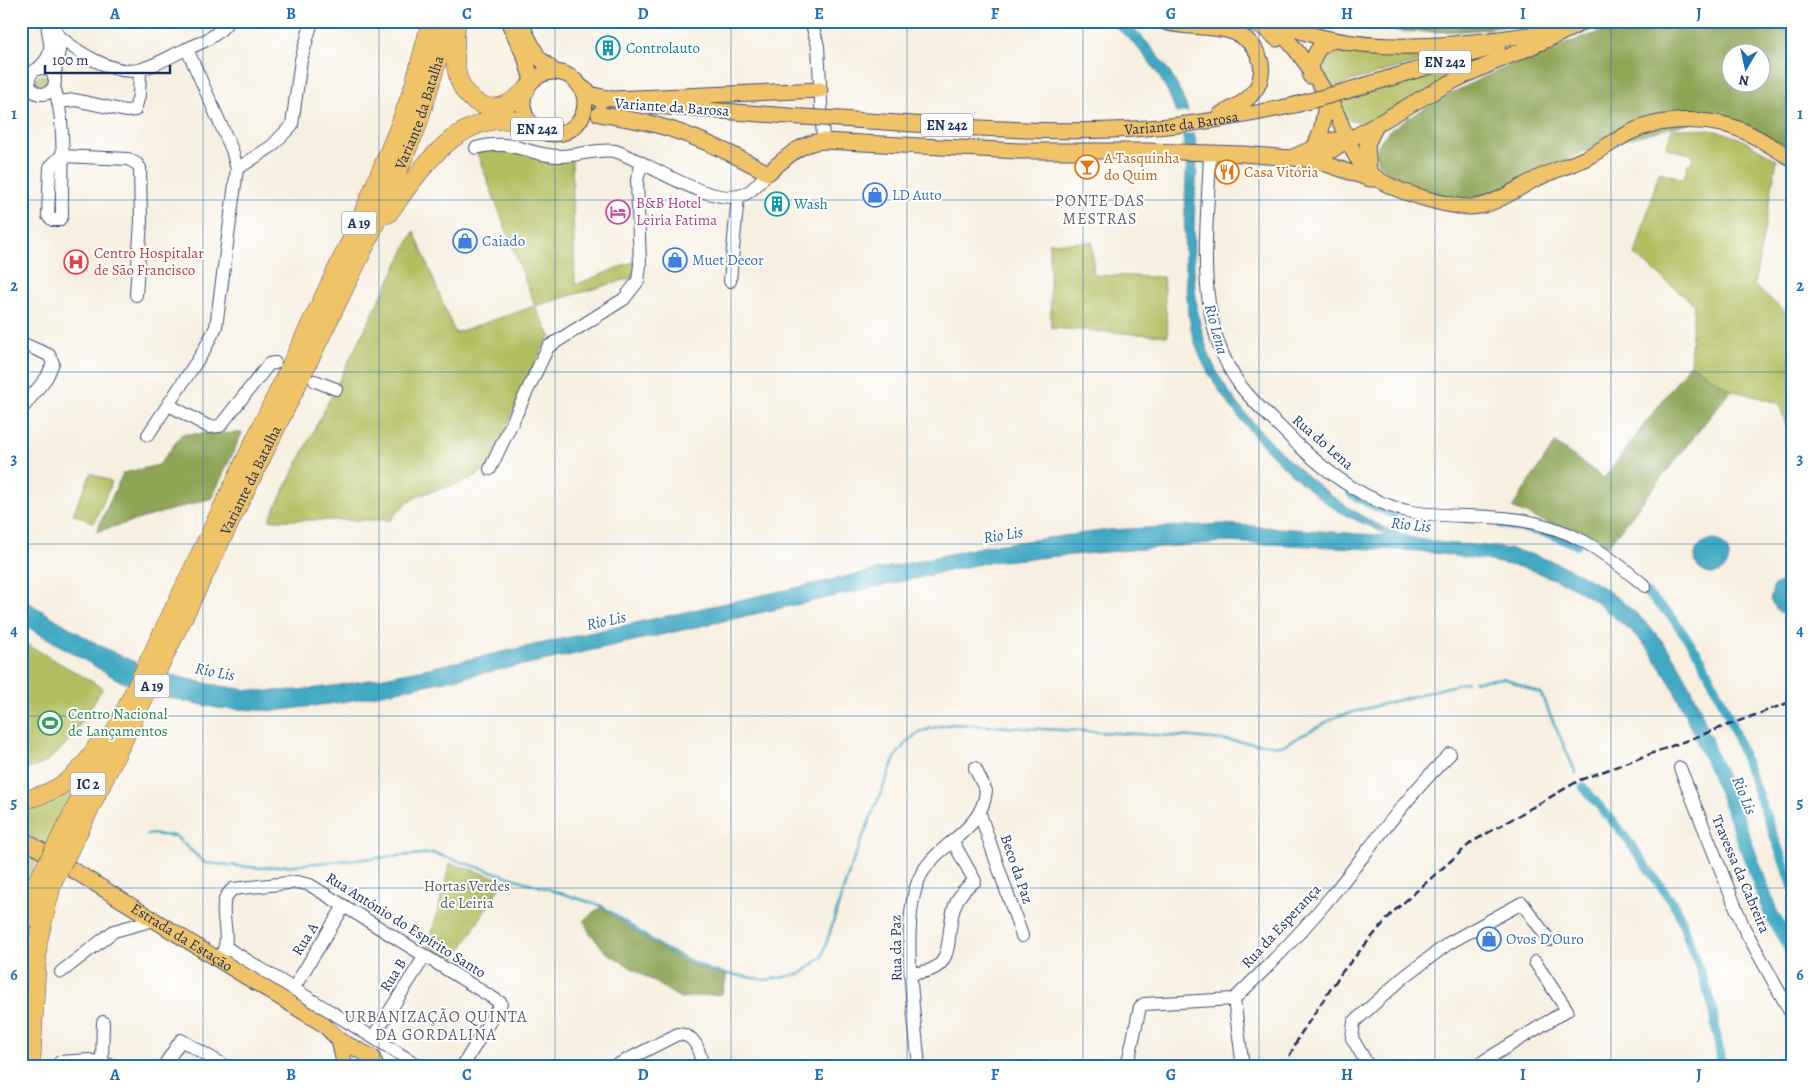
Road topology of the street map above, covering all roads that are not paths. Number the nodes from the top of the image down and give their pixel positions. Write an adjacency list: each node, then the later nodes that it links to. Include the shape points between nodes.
1 (47, 21): 23 (street, via 52,48)
2 (53, 21): 18 (street)
3 (228, 21): 21 (street, via 219,32)
4 (312, 21): 50 (street, via 301,60 292,125 272,146)
5 (431, 21): 66 (highway, Variante da Batalha / A 19, via 414,85 373,191 198,555)
6 (450, 21): 54 (highway, Variante da Batalha / A 19, via 417,127)
7 (456, 21): 29 (highway, via 456,67 460,84 468,96 483,105 497,107 514,101)
8 (508, 21): 29 (main road, via 525,57)
9 (520, 21): 26 (main road, via 538,57)
10 (811, 21): 32 (street, via 818,46)
11 (1198, 21): 16 (main road)
12 (1247, 21): 31 (main road, via 1264,28 1279,41)
13 (1270, 21): 25 (main road)
14 (1275, 21): 19 (main road)
15 (1584, 21): 17 (main road, Variante da Barosa / EN 242); 42 (main road, via 1537,45 1466,74)
16 (1164, 22): 39 (main road, via 1230,30 1248,41 1258,55 1261,74 1254,92 1243,103)
17 (1543, 33): 19 (main road, via 1420,45); 39 (main road, Variante da Barosa / EN 242, bridge, via 1346,92)
18 (59, 36): 20 (street); 22 (street)
19 (1332, 41): 25 (main road, via 1320,47)
20 (72, 48): 22 (street); 24 (street, via 108,65)
21 (187, 49): 24 (street); 50 (street, via 232,150)
22 (59, 54): 28 (street)
23 (36, 70): 27 (street); 28 (street, via 46,69); 33 (street, via 29,82)
24 (140, 70): 35 (street, via 140,95 135,110 76,100)
25 (1311, 70): 31 (main road); 43 (main road, via 1333,107)
26 (555, 72): 29 (main road, via 546,73); 30 (main road, EN 242, via 565,74)
27 (21, 76)
28 (54, 82): 33 (street, via 49,92); 35 (street)
29 (529, 86): 40 (main road, EN 242, via 523,107)
30 (580, 86): 34 (main road, Variante da Barosa / EN 242); 41 (main road, EN 242, via 585,102)
31 (1311, 86): 36 (main road)
32 (820, 90): 34 (main road, via 613,99); 44 (street)
33 (32, 91): 35 (street)
34 (593, 95): 38 (main road, Variante da Barosa / EN 242, via 613,104)
35 (58, 106): 56 (street, via 61,156 128,159 140,168 141,221)
36 (1324, 110): 43 (main road, via 1338,133); 47 (main road)
37 (599, 114): 38 (main road, Variante da Barosa / EN 242); 41 (main road, Variante da Barosa / EN 242); 51 (main road, via 673,130)
38 (768, 115): 39 (main road, Variante da Barosa / EN 242, bridge, via 1070,130 1151,127)
39 (1215, 120)
40 (530, 123): 41 (main road, EN 242, via 548,134 559,134); 54 (highway, via 500,118 482,122 458,135 418,172)
41 (578, 124)
42 (1376, 126): 43 (main road); 52 (main road, via 1367,144)
43 (1347, 140): 47 (main road, via 1332,152); 52 (main road, via 1357,158)
44 (823, 141): 46 (main road, EN 242, via 1043,152); 51 (main road, EN 242, via 800,146)
45 (476, 148): 49 (street, via 501,143 557,156 606,150 625,154)
46 (1207, 153): 47 (main road, EN 242, via 1292,158); 65 (street, Rua do Lena, via 1207,270 1213,322 1230,367 1262,409 1324,468 1384,503 1422,513 1512,519 1543,525 1599,549)
47 (1314, 154): 52 (main road, EN 242, via 1370,179)
48 (1793, 159): 52 (main road, EN 242, via 1731,126 1677,121 1631,132 1590,156 1498,200 1478,206 1444,202)
49 (642, 163): 53 (street, via 688,186 720,195); 64 (street, via 637,180 638,281 624,299 548,347)
50 (237, 169): 61 (street, via 216,327)
51 (768, 174): 53 (street, via 750,191)
52 (1374, 176)
53 (738, 196): 55 (street)
54 (369, 238): 66 (highway, Variante da Batalha / A 19)
55 (730, 281)
56 (136, 295)
57 (21, 342): 62 (street, via 49,355 53,363 47,377)
58 (275, 363): 61 (street, via 269,364 220,426 209,427)
59 (315, 381): 60 (street)
60 (336, 389)
61 (169, 405): 63 (street)
62 (21, 410)
63 (148, 435)
64 (490, 469)
65 (1645, 586)
66 (167, 627): 67 (highway, Variante da Batalha / A 19)
67 (116, 732): 71 (highway, via 66,783 42,795); 75 (highway, IC 2, bridge)
68 (1450, 754): 88 (street, Rua da Esperança, via 1419,783 1337,890 1293,941)
69 (975, 768): 72 (street, via 984,781 986,791)
70 (1680, 768): 89 (street, Travessa da Cabreira, via 1744,928)
71 (21, 800)
72 (980, 814): 74 (street, Rua da Paz); 80 (street, Beco da Paz)
73 (21, 838): 78 (main road, Estrada da Estação)
74 (953, 842): 86 (street, Rua da Paz, via 928,864 916,888 910,921); 86 (street, via 975,881 967,886 955,903 948,948 942,963 936,970)
75 (48, 877): 77 (highway, IC 2); 79 (highway); 97 (highway, via 38,942)
76 (344, 906): 82 (street, Rua António do Espírito Santo, via 304,883 233,889 223,902); 83 (street, Rua António do Espírito Santo); 87 (street, Rua A)
77 (21, 908)
78 (154, 920): 82 (main road, Estrada da Estação); 85 (street, via 114,931)
79 (21, 927)
80 (1022, 936)
81 (1549, 940): 108 (street, via 1522,902 1449,943 1404,977 1354,1022 1352,1038)
82 (223, 954): 87 (street); 91 (main road, Estrada da Estação, via 323,1024)
83 (425, 956): 92 (street, Rua B); 102 (street, Rua António do Espírito Santo, via 501,1003)
84 (1535, 962): 109 (street, via 1567,1010)
85 (61, 972)
86 (912, 973): 105 (street, Rua da Paz)
87 (293, 988): 92 (street)
88 (1234, 999): 106 (street, via 1144,1004 1140,1007); 107 (street)
89 (1793, 1017)
90 (103, 1022): 93 (street)
91 (339, 1040): 95 (main road, Estrada da Estação); 96 (main road)
92 (377, 1040): 95 (street, Rua B); 101 (street)
93 (102, 1061): 94 (street); 98 (street)
94 (60, 1062)
95 (373, 1062): 96 (main road, via 351,1057)
96 (345, 1066)
97 (31, 1067)
98 (120, 1067)
99 (163, 1067): 100 (street, via 181,1040)
100 (227, 1067)
101 (421, 1067)
102 (462, 1067)
103 (614, 1067): 104 (street, via 678,1034 685,1034 696,1042)
104 (703, 1067)
105 (919, 1067)
106 (1127, 1067)
107 (1244, 1067)
108 (1369, 1067)
109 (1474, 1067)

